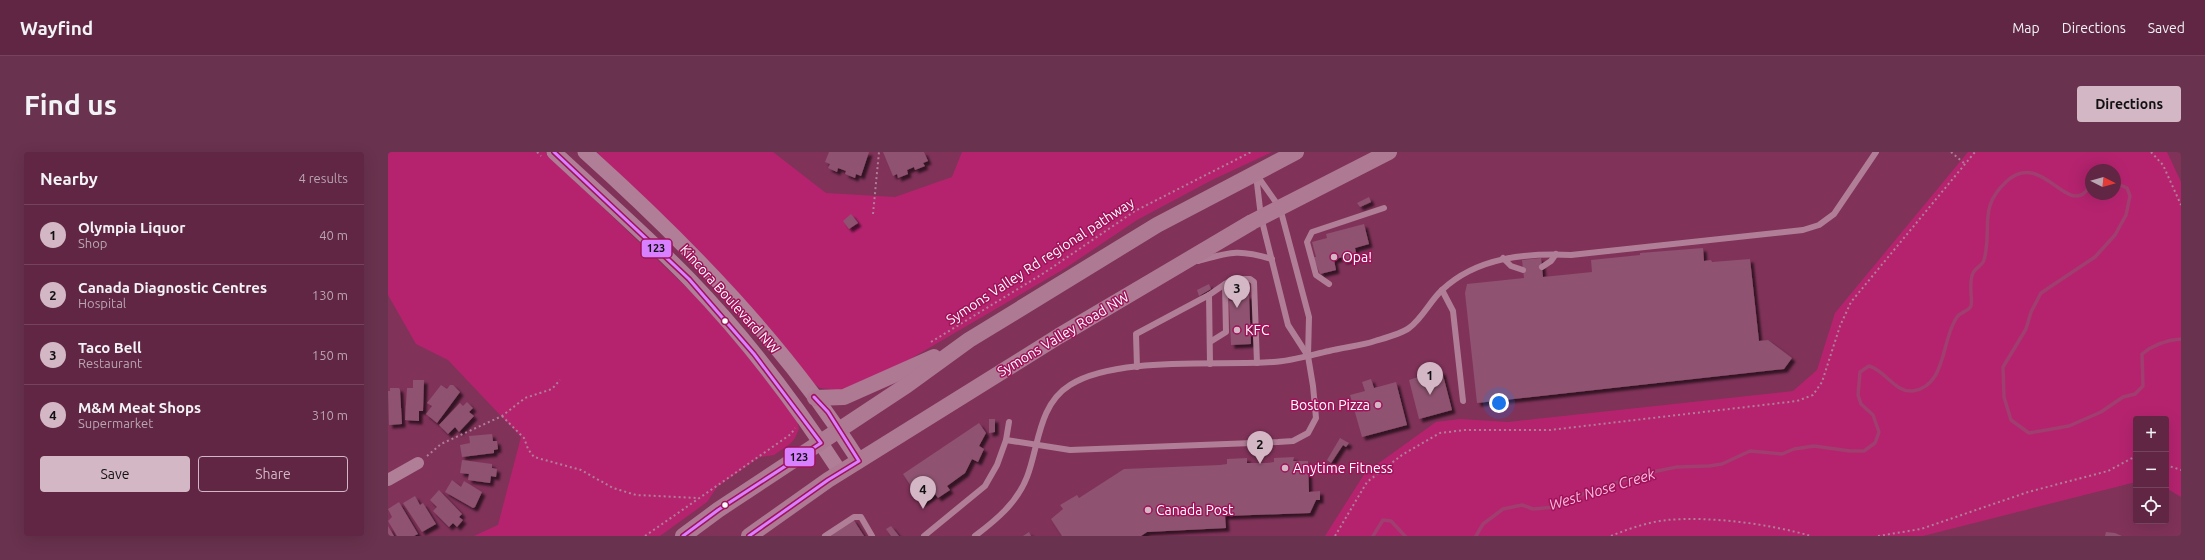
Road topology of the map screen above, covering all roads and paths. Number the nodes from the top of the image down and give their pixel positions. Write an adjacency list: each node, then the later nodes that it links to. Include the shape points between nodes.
1 (537, 152): 11 (path)
2 (585, 152): 37 (street, Kincora Boulevard NW, via 731,295)
3 (879, 152): 17 (path)
4 (1251, 152): 31 (path, Symons Valley Rd regional pathway, via 1135,211 1044,273)
5 (1296, 152): 13 (main road)
6 (1389, 152): 15 (main road, Symons Valley Road NW)
7 (1876, 152): 19 (lane, via 1834,214 1820,224 1803,230 1571,255)
8 (1951, 152): 12 (path)
9 (1975, 152): 12 (path)
10 (2151, 152): 14 (path, via 2163,165)
11 (548, 154): 44 (street, Kincora Boulevard NW, via 689,279 754,354)
12 (1965, 164): 61 (path, via 1851,302 1840,326 1822,382 1813,395 1797,401 1558,429 1465,430 1440,434 1402,455 1367,482)
13 (1256, 173): 15 (lane); 18 (lane); 29 (main road, via 1157,225)
14 (2181, 205)
15 (1280, 208): 18 (main road, Symons Valley Road NW); 32 (lane, via 1309,317)
16 (1384, 208): 26 (lane, via 1312,232 1307,242 1316,275)
17 (873, 214)
18 (1260, 218): 21 (lane); 22 (main road, Symons Valley Road NW)
19 (1556, 254): 20 (lane); 23 (lane)
20 (1504, 258): 24 (lane, via 1511,266); 27 (lane, via 1456,278)
21 (1272, 259): 22 (lane, via 1250,253 1232,252); 32 (lane, via 1288,326)
22 (1176, 267): 47 (main road, Symons Valley Road NW, via 1059,336)
23 (1542, 267)
24 (1523, 270)
25 (1225, 284): 28 (lane); 30 (lane, via 1226,332); 33 (lane, via 1233,279 1250,279 1254,282)
26 (1329, 284)
27 (1442, 290): 32 (lane, via 1409,328 1375,341); 38 (lane, via 1453,311)
28 (1209, 295): 30 (lane); 35 (lane, via 1136,334)
29 (969, 340): 37 (main road, via 844,397); 42 (main road)
30 (1210, 342): 34 (lane)
31 (927, 345)
32 (1308, 356): 33 (lane); 45 (lane, via 1316,418 1308,433 1293,441 1070,450)
33 (1257, 363): 34 (lane)
34 (1210, 364): 35 (lane)
35 (1138, 367): 45 (lane, via 1103,371 1069,385 1052,401 1042,421)
36 (560, 380): 39 (path, via 552,389 525,398)
37 (815, 398): 42 (street, Kincora Boulevard NW)
38 (1463, 401)
39 (502, 416): 48 (path, via 441,444); 53 (path, via 524,438 534,457 581,470 613,488 636,496)
40 (792, 421): 53 (path, via 796,427 791,434)
41 (1009, 422): 43 (lane)
42 (840, 430): 44 (main road); 47 (street, Kincora Boulevard NW)
43 (1006, 440): 45 (lane); 59 (lane, via 997,465 985,486)
44 (821, 443): 51 (street, Kincora Boulevard NW); 55 (main road, via 718,510)
45 (1037, 444): 60 (lane, via 1026,478 1014,501)
46 (2133, 458): 64 (path, via 2108,471 2028,492 1922,529)
47 (859, 461): 51 (main road, Symons Valley Road NW)
48 (418, 463): 52 (street)
49 (2169, 466): 50 (path)
50 (2181, 470)
51 (840, 472): 56 (main road, Symons Valley Road NW)
52 (388, 480)
53 (698, 498): 54 (path)
54 (645, 536)
55 (683, 536)
56 (749, 536)
57 (825, 536): 58 (lane, via 854,517 861,517)
58 (872, 536)
59 (924, 536)
60 (975, 536)
61 (1335, 536)
62 (1611, 536): 63 (path, via 1630,528 1666,520 1762,525)
63 (1811, 536)
64 (1878, 536)

